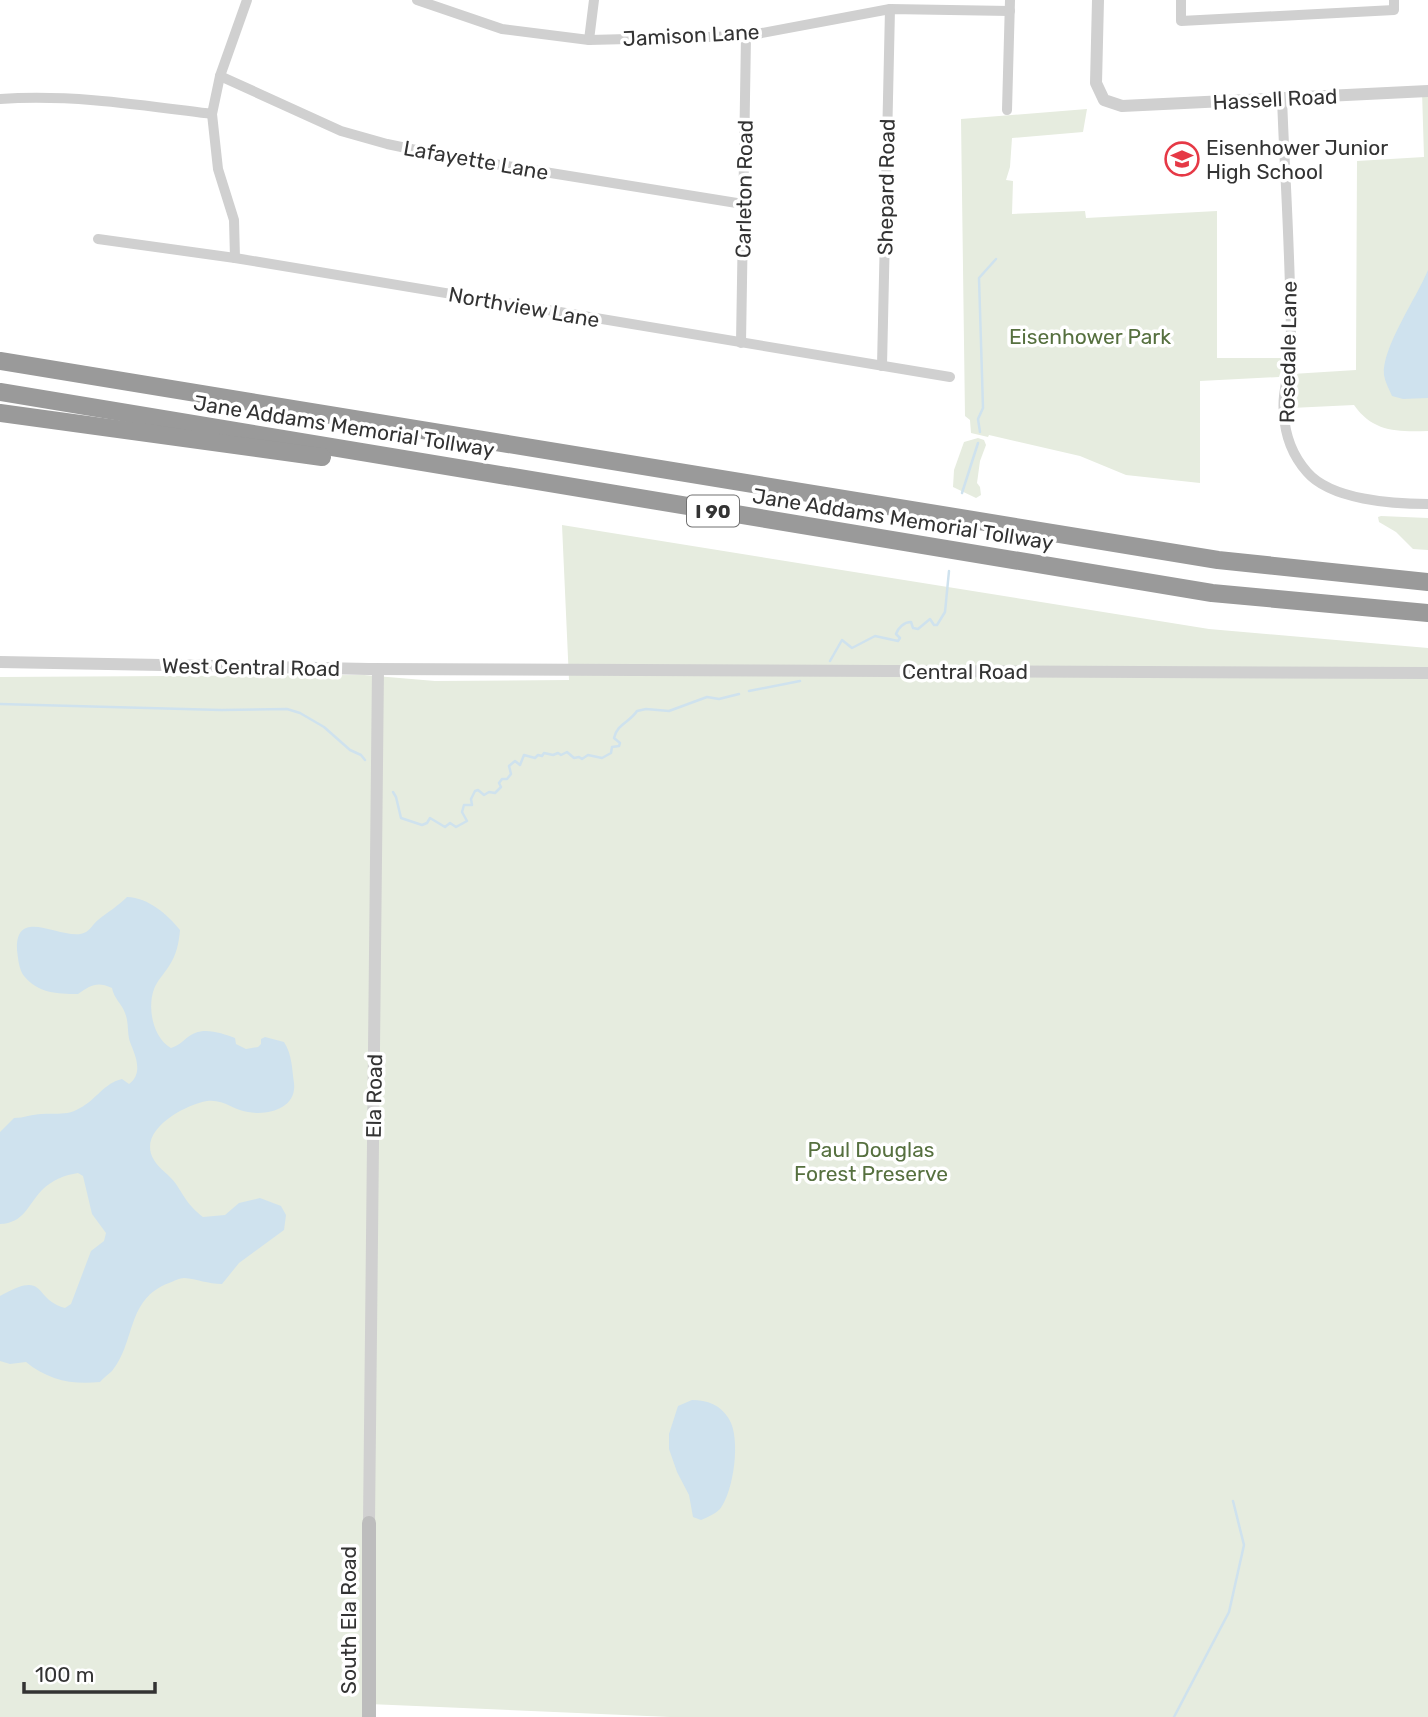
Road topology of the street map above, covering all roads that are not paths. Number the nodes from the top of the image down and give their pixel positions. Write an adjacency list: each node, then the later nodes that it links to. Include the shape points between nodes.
1 (417, 0): 10 (street, Jamison Lane, via 502,29)
2 (594, 0): 10 (street)
3 (1098, 0): 13 (street, Hassell Road, via 1097,83 1104,100 1122,106)
4 (1181, 0): 7 (street, via 1181,21)
5 (244, 1): 11 (street)
6 (1010, 5): 8 (street, Jamison Lane); 15 (street)
7 (1394, 5)
8 (890, 9): 9 (street, Jamison Lane); 22 (street, Shepard Road)
9 (746, 36): 10 (street, Jamison Lane); 17 (street, Carleton Road)
10 (589, 40)
11 (220, 76): 16 (street); 17 (street, Lafayette Lane, via 328,126 387,144)
12 (1428, 91): 13 (street, Hassell Road)
13 (1282, 98): 27 (street, Rosedale Lane, via 1292,349 1283,397 1288,439 1306,472 1331,491)
14 (0, 99): 16 (street, via 97,100)
15 (1007, 110)
16 (212, 114): 19 (street, via 218,169 234,220)
17 (743, 204): 20 (street, Carleton Road)
18 (98, 239): 19 (street, Northview Lane)
19 (235, 258): 20 (street, Northview Lane)
20 (741, 343): 22 (street, Northview Lane)
21 (0, 361): 28 (highway, Jane Addams Memorial Tollway / I 90, via 1218,561)
22 (883, 366): 23 (street, Northview Lane)
23 (950, 377)
24 (0, 393): 26 (highway, Jane Addams Memorial Tollway / I 90)
25 (0, 413): 26 (highway, via 275,452)
26 (513, 478): 29 (highway, Jane Addams Memorial Tollway / I 90, via 1212,593)
27 (1428, 504)
28 (1428, 582)
29 (1428, 613)
30 (0, 662): 31 (street, West Central Road)
31 (378, 668): 32 (street, West Central Road); 34 (street, Ela Road)
32 (502, 669): 33 (street, Central Road)
33 (1428, 673)
34 (369, 1523): 35 (main road, South Ela Road)
35 (369, 1717)

